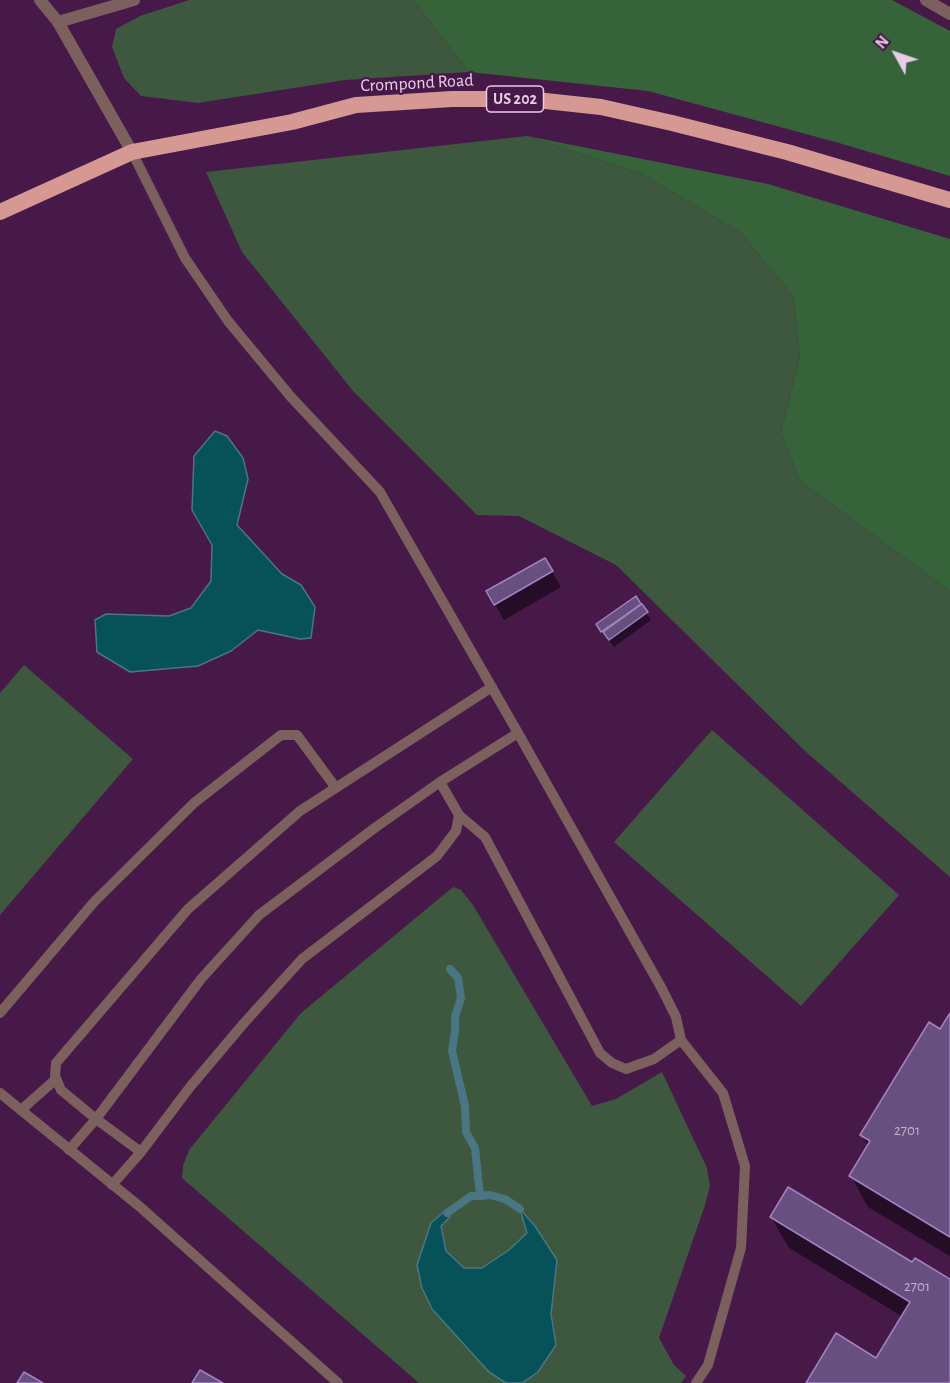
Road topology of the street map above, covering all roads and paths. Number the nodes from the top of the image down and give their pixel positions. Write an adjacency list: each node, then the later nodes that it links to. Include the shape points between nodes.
1 (40, 0): 5 (street)
2 (134, 0): 5 (street)
3 (926, 0): 4 (street)
4 (950, 14)
5 (58, 22): 6 (street)
6 (132, 152): 7 (highway, Crompond Road / US 202, via 292,122 356,105 527,99 601,107 672,123); 8 (highway, Crompond Road / US 202); 9 (lane, via 185,258 228,321 291,397 380,492)
7 (950, 200)
8 (0, 212)
9 (492, 687): 10 (lane); 12 (lane)
10 (518, 733): 11 (lane); 15 (lane, via 663,989)
11 (440, 782): 13 (lane); 19 (lane, via 260,915 201,979)
12 (336, 788): 14 (lane, via 297,735 281,735 194,803 110,885); 16 (lane, via 300,811 188,909 56,1063)
13 (459, 815): 15 (lane, via 485,837 600,1053 627,1069 654,1059); 21 (lane, via 456,831 437,856 302,959 197,1078)
14 (0, 1013)
15 (681, 1040): 24 (lane, via 723,1093 745,1166 741,1248 708,1365)
16 (56, 1078): 18 (lane); 19 (lane, via 62,1090)
17 (0, 1093): 18 (lane)
18 (21, 1110): 20 (lane)
19 (96, 1119): 20 (lane); 21 (lane)
20 (69, 1150): 22 (lane)
21 (141, 1152): 22 (lane)
22 (112, 1185): 23 (lane)
23 (338, 1383)
24 (696, 1383)

